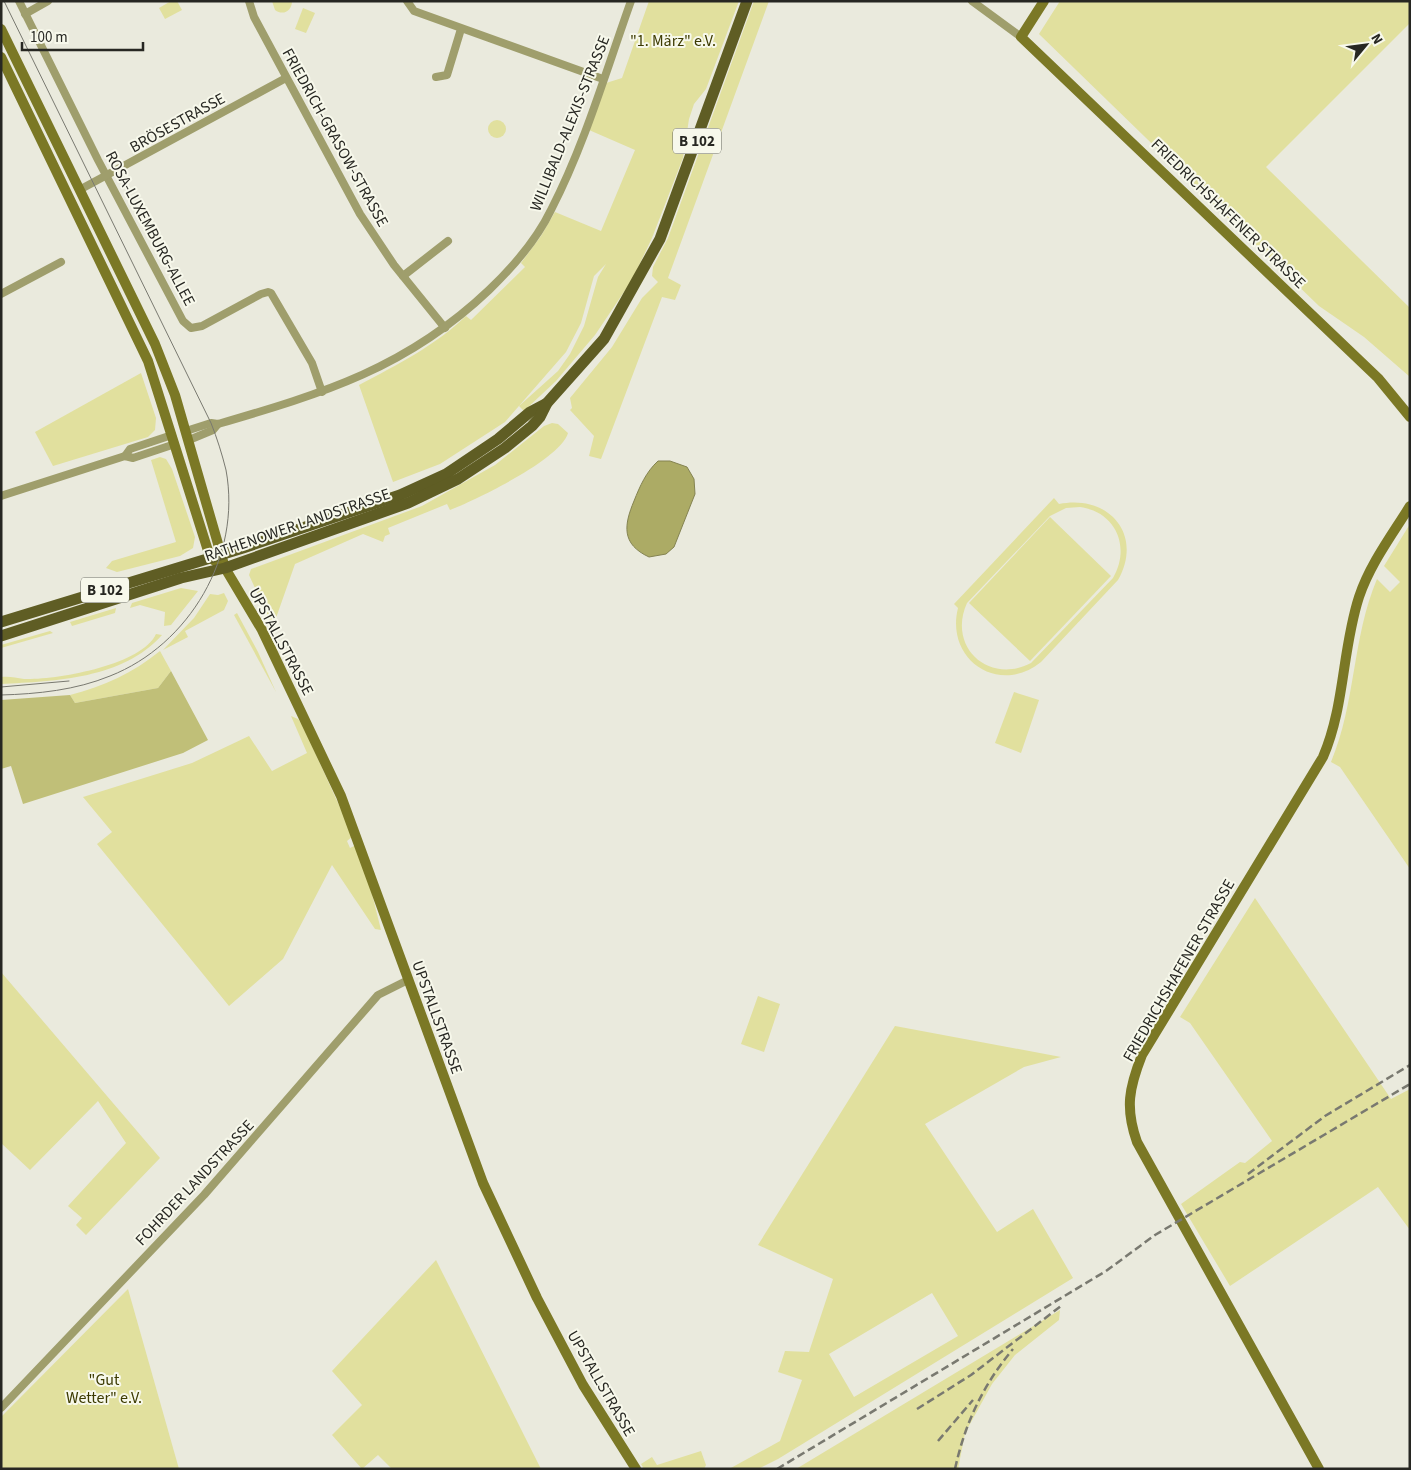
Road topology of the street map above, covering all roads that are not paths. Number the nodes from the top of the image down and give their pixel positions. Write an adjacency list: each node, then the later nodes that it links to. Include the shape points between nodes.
1 (19, 1): 9 (street, ROSA-LUXEMBURG-ALLEE)
2 (48, 1): 9 (street)
3 (249, 1): 15 (street, FRIEDRICH-GRASOW-STRASSE)
4 (407, 1): 11 (street, via 414,12)
5 (631, 1): 16 (street, WILLIBALD-ALEXIS-STRASSE)
6 (747, 1): 26 (main road, RATHENOWER LANDSTRASSE / B 102, via 660,239 604,339)
7 (972, 1): 12 (street)
8 (1044, 1): 12 (street)
9 (25, 14): 17 (street, ROSA-LUXEMBURG-ALLEE)
10 (1, 29): 18 (street)
11 (461, 29): 14 (street, via 447,74); 16 (street)
12 (1021, 37): 27 (street, FRIEDRICHSHAFENER STRASSE, via 1378,378)
13 (1, 57): 19 (street)
14 (436, 77)
15 (286, 78): 17 (street, BRÖSESTRASSE); 22 (street, FRIEDRICH-GRASOW-STRASSE, via 360,214)
16 (603, 79): 24 (street, WILLIBALD-ALEXIS-STRASSE, via 564,181 538,233 507,272)
17 (107, 176): 18 (street, BRÖSESTRASSE); 25 (street, ROSA-LUXEMBURG-ALLEE, via 183,321 191,328 202,326 268,292 276,299 312,363)
18 (81, 189): 19 (street); 28 (street, via 155,344)
19 (69, 196): 29 (street, via 142,346)
20 (448, 241): 22 (street)
21 (60, 262): 23 (street)
22 (403, 276): 24 (street, FRIEDRICH-GRASOW-STRASSE)
23 (1, 294)
24 (445, 328): 25 (street, WILLIBALD-ALEXIS-STRASSE, via 383,367)
25 (322, 392): 28 (street, WILLIBALD-ALEXIS-STRASSE, via 218,424 213,430)
26 (547, 403): 32 (main road, RATHENOWER LANDSTRASSE / B 102, via 446,474 370,506); 34 (main road, RATHENOWER LANDSTRASSE / B 102, via 532,426 458,479 408,503)
27 (1410, 417)
28 (187, 435): 29 (street); 32 (street)
29 (174, 439): 30 (street, via 133,458 125,456); 33 (street)
30 (1, 496)
31 (1410, 506): 40 (street, FRIEDRICHSHAFENER STRASSE, via 1370,572 1359,597 1340,704 1323,757 1142,1055 1129,1095 1131,1125 1137,1142)
32 (222, 554): 33 (main road, RATHENOWER LANDSTRASSE / B 102); 34 (street, UPSTALLSTRASSE)
33 (210, 557): 34 (street, UPSTALLSTRASSE); 35 (main road, RATHENOWER LANDSTRASSE / B 102)
34 (225, 568): 36 (main road, RATHENOWER LANDSTRASSE / B 102, via 181,578); 37 (street, UPSTALLSTRASSE, via 262,630 326,762 362,848)
35 (1, 622)
36 (1, 636)
37 (408, 980): 38 (street, FOHRDER LANDSTRASSE, via 378,995 204,1195); 39 (street, UPSTALLSTRASSE, via 500,1222 583,1385)
38 (1, 1408)
39 (636, 1469)
40 (1319, 1469)

